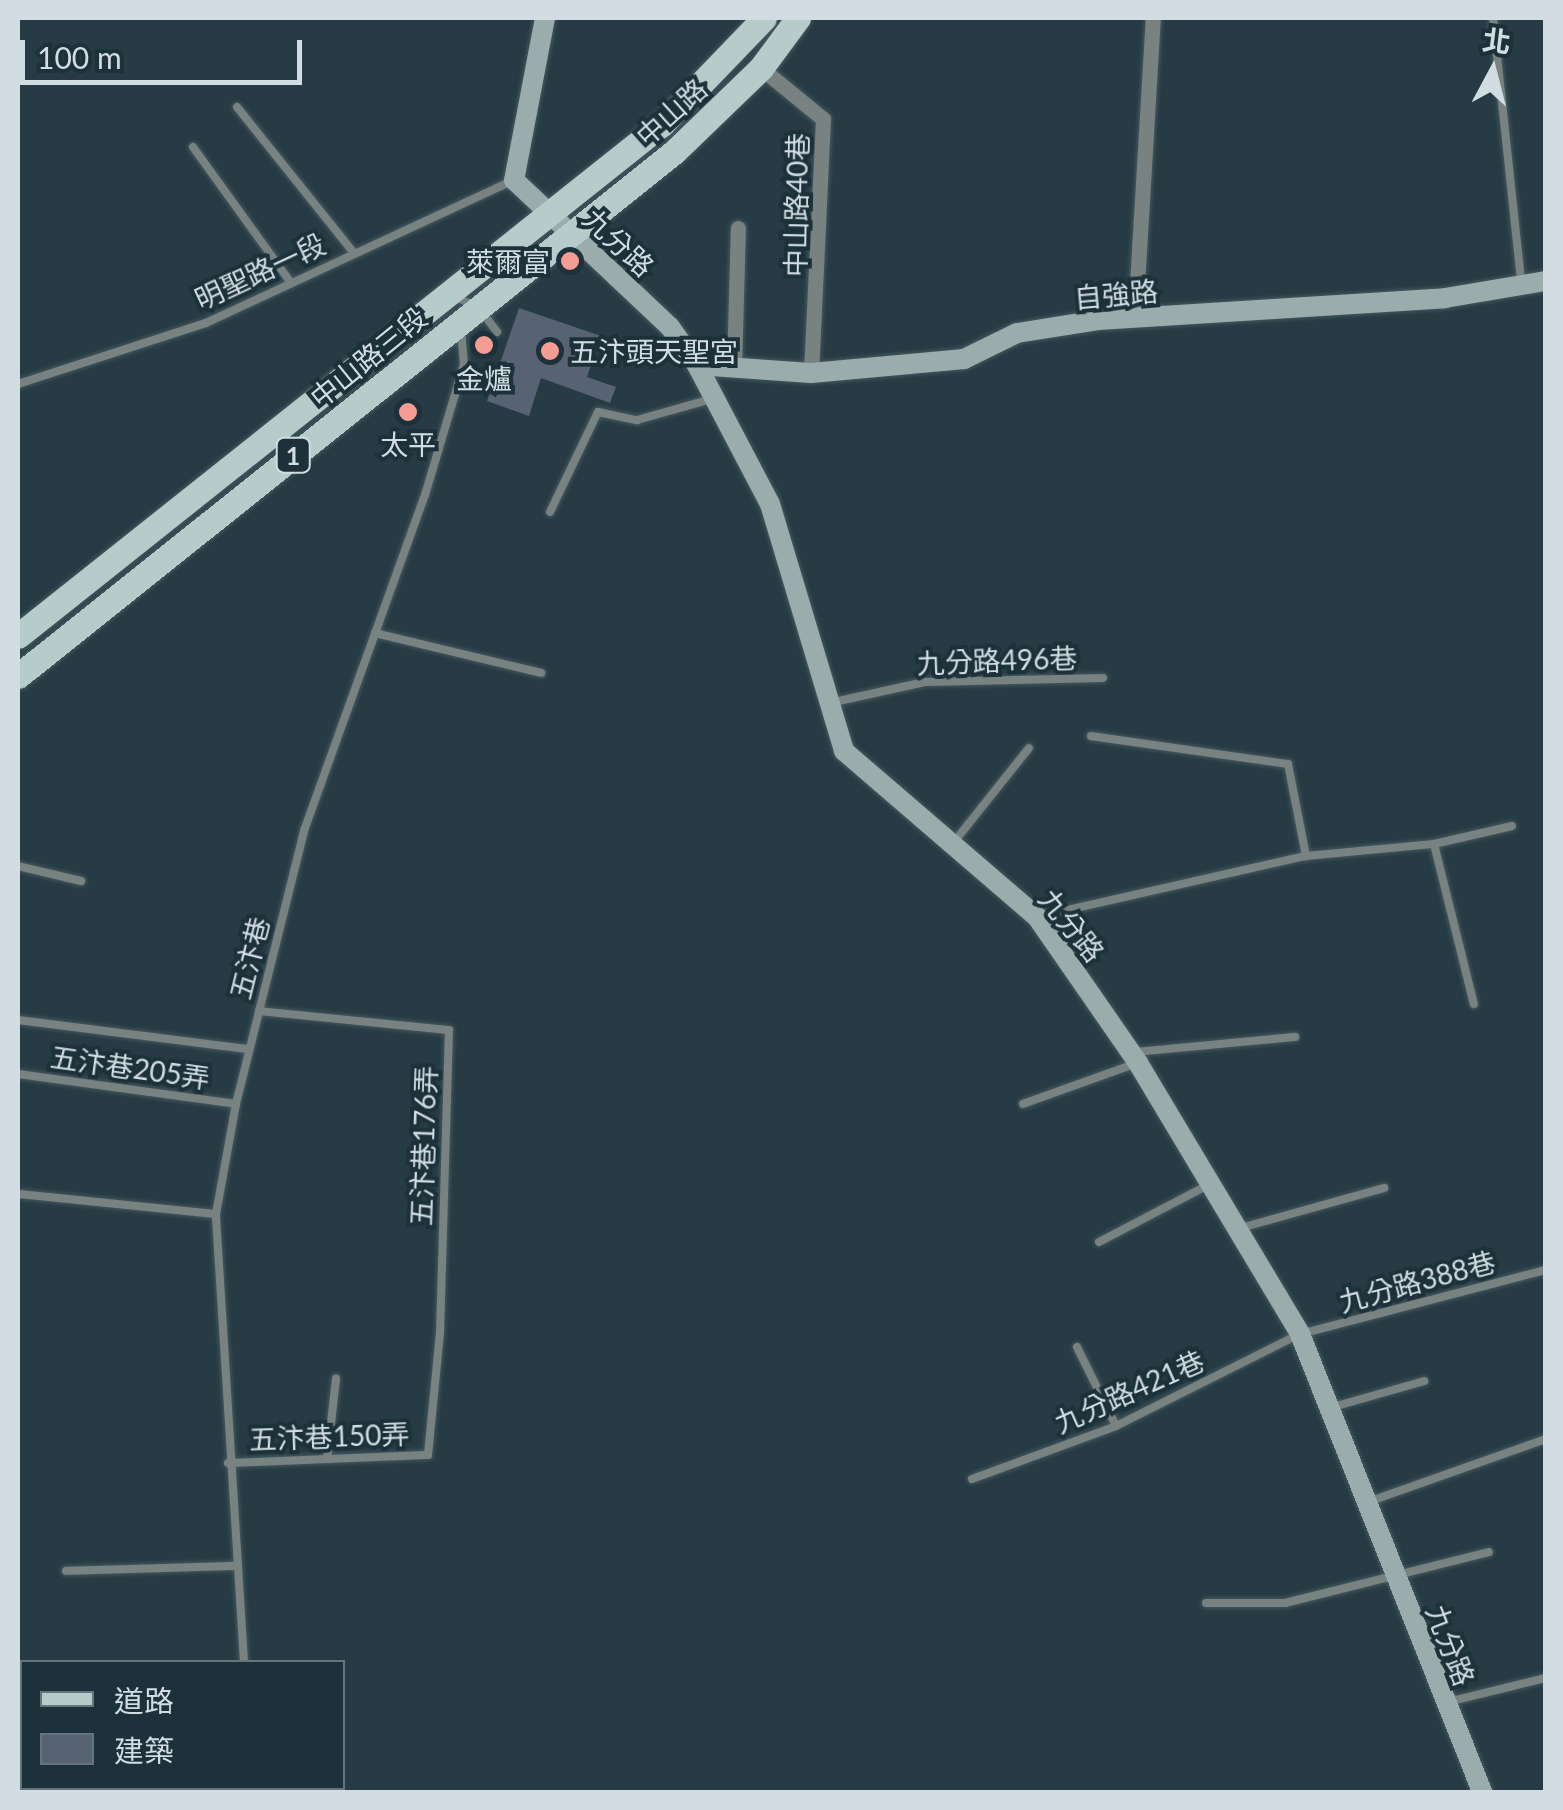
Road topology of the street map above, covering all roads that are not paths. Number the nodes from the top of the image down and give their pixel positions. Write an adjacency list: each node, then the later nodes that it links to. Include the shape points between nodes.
1 (545, 18): 9 (street)
2 (764, 18): 10 (main road, 中山路 / 1, via 676,112)
3 (798, 18): 6 (main road, 中山路 / 1)
4 (1154, 18): 19 (street)
5 (1492, 18): 16 (lane)
6 (761, 68): 12 (main road, 中山路 / 1, via 674,152); 23 (street, 中山路40巷, via 824,119)
7 (237, 107): 13 (lane)
8 (193, 147): 15 (lane)
9 (514, 180): 10 (street, 九分路); 13 (lane, 明聖路一段)
10 (548, 214): 12 (street, 九分路); 17 (main road, 中山路三段 / 1)
11 (738, 228): 22 (street)
12 (568, 234): 18 (main road, 中山路三段 / 1); 21 (street, 九分路, via 670,327)
13 (353, 252): 15 (lane, 明聖路一段)
14 (1546, 281): 16 (street, 自強路)
15 (291, 284): 24 (lane, 明聖路一段, via 206,323)
16 (1522, 285): 19 (street, 自強路, via 1445,298)
17 (446, 292): 18 (lane, 五汴巷); 18 (lane); 28 (main road, 中山路三段 / 1)
18 (469, 315): 20 (lane); 27 (lane, 五汴巷, via 467,363); 30 (main road, 中山路三段 / 1)
19 (1135, 318): 23 (street, 自強路, via 1017,333 964,360)
20 (497, 332)
21 (697, 365): 22 (street, 自強路); 25 (street, 九分路)
22 (734, 368): 23 (street, 自強路)
23 (811, 373)
24 (18, 384)
25 (716, 398): 26 (lane, via 637,420 598,412); 32 (street, 九分路, via 770,504)
26 (550, 512)
27 (375, 632): 29 (lane); 43 (lane, 五汴巷, via 305,828)
28 (18, 636)
29 (542, 672)
30 (18, 676)
31 (1104, 678): 32 (lane, 九分路496巷, via 924,682)
32 (834, 702): 37 (street, 九分路, via 844,750)
33 (1091, 736): 38 (lane, via 1288,764)
34 (1029, 748): 37 (lane)
35 (1512, 826): 36 (lane)
36 (1434, 844): 38 (lane); 42 (lane)
37 (952, 846): 41 (street, 九分路)
38 (1306, 856): 41 (lane)
39 (18, 866): 40 (lane)
40 (81, 881)
41 (1037, 917): 47 (street, 九分路)
42 (1474, 1004)
43 (259, 1011): 46 (lane, 五汴巷); 58 (lane, 五汴巷176弄, via 448,1030)
44 (18, 1020): 46 (lane)
45 (1295, 1037): 47 (lane)
46 (249, 1049): 49 (lane, 五汴巷)
47 (1134, 1058): 50 (lane); 51 (street, 九分路)
48 (18, 1074): 49 (lane, 五汴巷205弄)
49 (236, 1104): 54 (lane, 五汴巷)
50 (1023, 1104)
51 (1206, 1186): 55 (street, 九分路); 56 (lane)
52 (1384, 1188): 55 (lane)
53 (18, 1194): 54 (lane)
54 (216, 1214): 67 (lane, 五汴巷)
55 (1233, 1230): 59 (street, 九分路)
56 (1099, 1242)
57 (1546, 1270): 59 (lane, 九分路388巷)
58 (440, 1333): 66 (lane, 五汴巷150弄, via 428,1455)
59 (1300, 1334): 63 (street, 九分路); 64 (lane, 九分路421巷)
60 (1077, 1347): 64 (lane)
61 (336, 1379): 66 (lane)
62 (1424, 1381): 63 (lane)
63 (1329, 1409): 69 (street, 九分路)
64 (1116, 1426): 68 (lane, 九分路421巷)
65 (1546, 1439): 69 (lane)
66 (328, 1459): 67 (lane, 五汴巷150弄)
67 (228, 1463): 71 (lane, 五汴巷)
68 (972, 1480)
69 (1371, 1500): 73 (street, 九分路)
70 (1489, 1552): 73 (lane)
71 (236, 1566): 72 (lane); 75 (lane, 五汴巷)
72 (66, 1571)
73 (1394, 1574): 74 (lane, via 1285,1603); 77 (street, 九分路)
74 (1206, 1603)
75 (244, 1660)
76 (1546, 1678): 77 (lane)
77 (1444, 1703): 78 (street, 九分路)
78 (1482, 1792)

